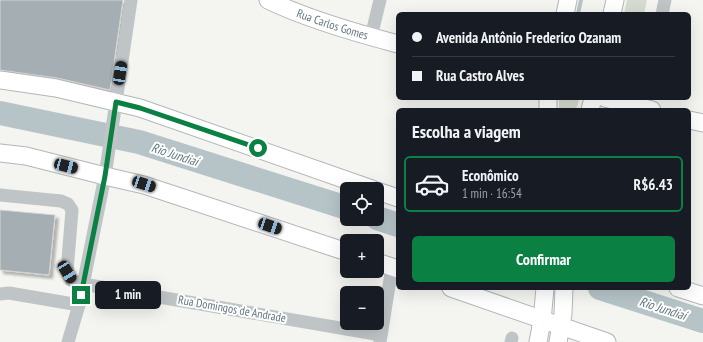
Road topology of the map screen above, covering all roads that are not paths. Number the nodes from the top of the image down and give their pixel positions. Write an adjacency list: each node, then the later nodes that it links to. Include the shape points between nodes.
1 (131, 0): 15 (street)
2 (268, 0): 10 (main road, Rua Carlos Gomes)
3 (380, 0): 10 (street)
4 (568, 0): 7 (main road)
5 (615, 0): 8 (main road)
6 (665, 0): 9 (street)
7 (565, 12)
8 (612, 12)
9 (662, 12)
10 (371, 37): 11 (main road, Rua Carlos Gomes)
11 (396, 43)
12 (0, 80): 15 (main road, via 56,88)
13 (617, 100): 14 (main road)
14 (648, 105)
15 (115, 109): 19 (street); 20 (main road, via 140,108)
16 (691, 120): 17 (main road)
17 (703, 123)
18 (0, 153): 19 (main road)
19 (106, 169): 24 (main road); 26 (street)
20 (352, 182)
21 (384, 193): 23 (main road)
22 (0, 195): 26 (street, via 61,201 68,204 72,210 67,272 72,280)
23 (396, 197)
24 (340, 250)
25 (389, 266): 36 (street)
26 (83, 284): 33 (street); 36 (street, Rua Domingos de Andrade)
27 (458, 290): 34 (main road)
28 (545, 290): 34 (main road)
29 (564, 290): 35 (main road)
30 (684, 290): 32 (main road)
31 (0, 294): 33 (street, via 9,293)
32 (703, 296)
33 (79, 305): 37 (street)
34 (543, 313): 35 (main road); 38 (main road)
35 (561, 327): 39 (main road)
36 (381, 338)
37 (68, 342)
38 (538, 342)
39 (607, 342)

